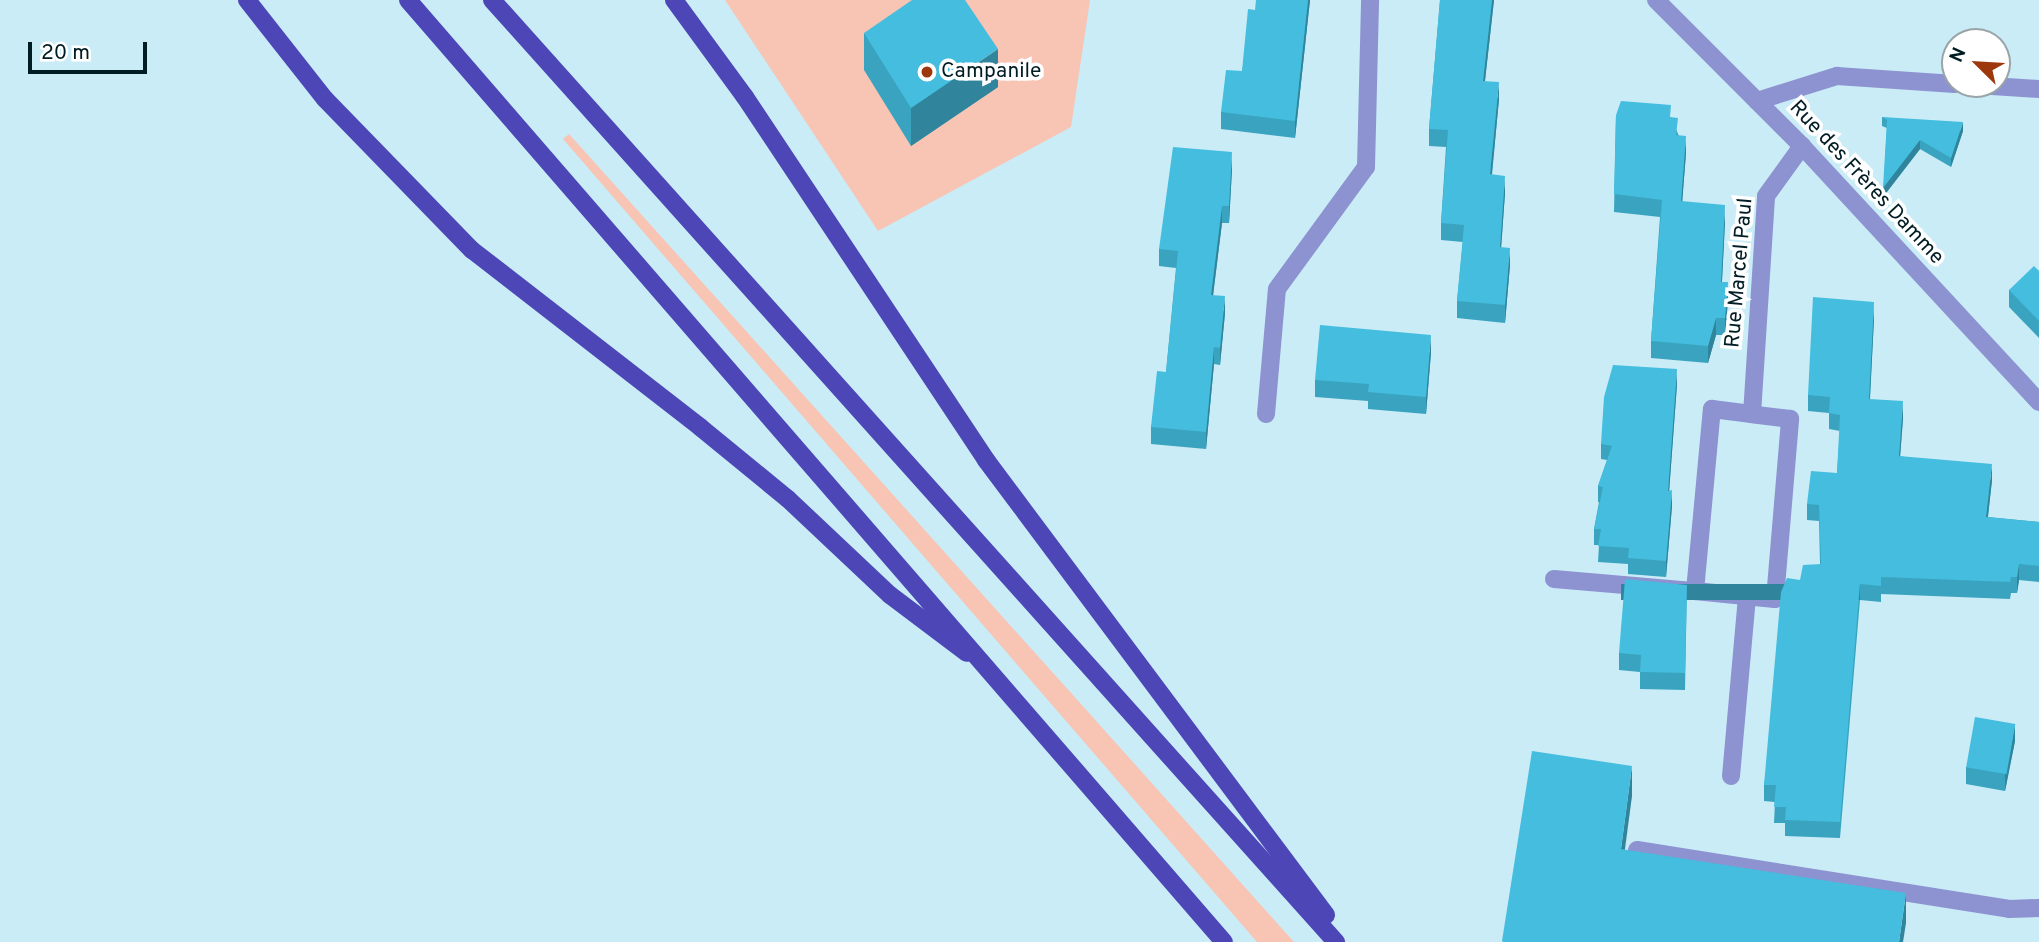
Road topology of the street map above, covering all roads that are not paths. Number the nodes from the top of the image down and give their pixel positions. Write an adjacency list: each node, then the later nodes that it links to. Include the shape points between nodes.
1 (247, 0): 18 (main road, via 325,99 472,250 700,427 788,499 890,595)
2 (408, 0): 18 (main road)
3 (492, 0): 23 (main road)
4 (674, 0): 24 (main road, via 752,108 1029,520)
5 (1370, 0): 13 (street, via 1367,167 1277,289)
6 (1656, 0): 10 (street, Rue des Frères Damme)
7 (1941, 83): 10 (street, via 1837,76)
8 (2011, 87): 9 (street)
9 (2039, 89)
10 (1757, 101): 11 (street, Rue des Frères Damme)
11 (1802, 146): 12 (street, Rue des Frères Damme); 14 (street, Rue Marcel Paul, via 1766,196)
12 (2039, 402)
13 (1266, 414)
14 (1752, 414): 16 (street, via 1712,409); 17 (street, via 1790,419 1775,599)
15 (1554, 579): 16 (street)
16 (1695, 591): 17 (street)
17 (1747, 597): 19 (street)
18 (997, 677): 22 (main road)
19 (1731, 776)
20 (1637, 850): 21 (street, via 2009,909)
21 (2039, 908)
22 (1224, 942)
23 (1336, 942)
24 (1346, 942)

